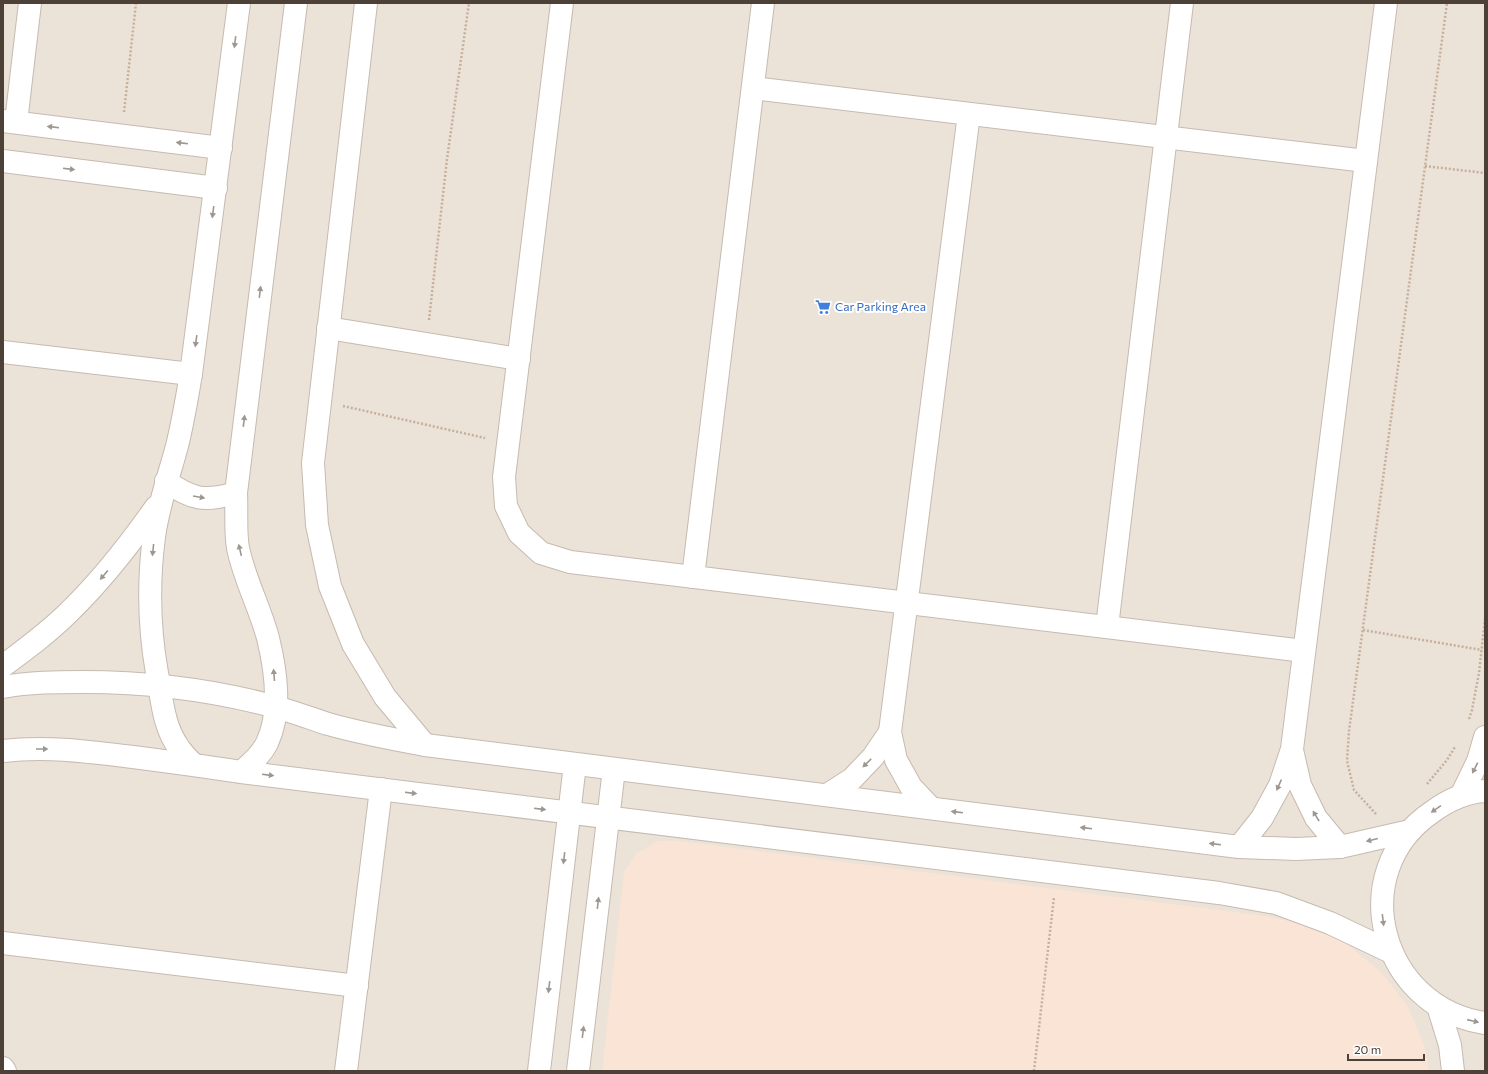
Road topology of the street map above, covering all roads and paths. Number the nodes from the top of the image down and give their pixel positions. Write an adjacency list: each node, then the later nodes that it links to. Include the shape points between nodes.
1 (30, 3): 14 (street)
2 (136, 3): 15 (path)
3 (240, 3): 17 (street, one-way to 17)
4 (296, 3): 31 (street, one-way to 4)
5 (366, 3): 23 (street)
6 (469, 3): 24 (path, via 447,159)
7 (562, 3): 26 (street)
8 (763, 3): 12 (street)
9 (1182, 3): 16 (street)
10 (1386, 3): 19 (street)
11 (1447, 3): 20 (path)
12 (753, 88): 13 (street); 32 (street)
13 (969, 114): 16 (street); 33 (street)
14 (9, 121): 15 (street, one-way to 14)
15 (121, 135): 17 (street, one-way to 15)
16 (1166, 137): 19 (street); 35 (street)
17 (221, 148): 22 (street)
18 (3, 161): 22 (street, one-way to 22)
19 (1366, 161): 38 (street)
20 (1425, 166): 21 (path); 36 (path)
21 (1485, 173)
22 (216, 188): 27 (street, one-way to 27)
23 (328, 328): 24 (street); 28 (street)
24 (427, 344): 26 (street)
25 (3, 352): 27 (street)
26 (519, 359): 29 (street)
27 (191, 374): 30 (street, via 185,410)
28 (320, 401): 29 (path); 47 (street, via 313,462 317,525 330,586 357,651 385,697)
29 (508, 443): 32 (street, via 504,477 506,506 519,533 541,553 570,562)
30 (164, 490): 31 (street, one-way to 31, via 182,492 199,498 218,499); 39 (street, one-way to 39, via 133,540 102,578 69,613); 40 (street, one-way to 40, via 154,536 150,573 153,648)
31 (236, 493): 42 (street, one-way to 31, via 275,672 268,637 238,548)
32 (693, 577): 33 (street)
33 (906, 603): 35 (street); 44 (street)
34 (1485, 619): 37 (path)
35 (1107, 627): 38 (street)
36 (1363, 630): 37 (path); 62 (path, via 1347,761 1354,790)
37 (1482, 650): 43 (path)
38 (1304, 651): 48 (street)
39 (3, 666)
40 (159, 685): 41 (street, via 63,682); 42 (street, via 224,695); 50 (street, via 168,728 178,747)
41 (3, 687)
42 (276, 707): 47 (street, via 328,724); 53 (street, via 274,726 267,744 255,760)
43 (1468, 722)
44 (890, 732): 57 (street, one-way to 57, via 868,763 852,779); 59 (street, via 896,760 911,787)
45 (1485, 737): 58 (street, one-way to 58, via 1478,761)
46 (1457, 744): 55 (path)
47 (425, 745): 51 (street)
48 (1292, 749): 63 (street, one-way to 63, via 1280,785 1270,804); 64 (street, one-way to 48, via 1316,818 1300,785)
49 (3, 751): 50 (street, one-way to 50, via 68,749)
50 (192, 764): 53 (street)
51 (575, 764): 52 (street); 60 (street)
52 (614, 769): 57 (street); 61 (street)
53 (241, 772): 54 (street, one-way to 54)
54 (381, 789): 60 (street, one-way to 60); 68 (street)
55 (1423, 789)
56 (1485, 791): 58 (street)
57 (827, 795): 59 (street)
58 (1461, 796): 62 (street, one-way to 62, via 1442,805)
59 (930, 808): 63 (street, one-way to 59)
60 (569, 812): 61 (street); 74 (street, one-way to 74)
61 (608, 818): 65 (street); 75 (street, one-way to 61)
62 (1401, 833): 64 (street, one-way to 64); 67 (street, one-way to 67, via 1383,889 1382,910)
63 (1239, 847): 64 (street)
64 (1340, 847)
65 (1057, 873): 67 (street, via 1219,893 1276,903 1330,923); 76 (path)
66 (3, 942): 68 (street)
67 (1391, 952): 69 (street, via 1402,973 1418,991)
68 (357, 986): 73 (street)
69 (1438, 1006): 70 (street, one-way to 70, via 1455,1015); 77 (street, via 1450,1045)
70 (1485, 1023)
71 (3, 1068): 72 (street)
72 (5, 1071)
73 (346, 1071)
74 (539, 1071)
75 (578, 1071)
76 (1034, 1071)
77 (1453, 1071)

